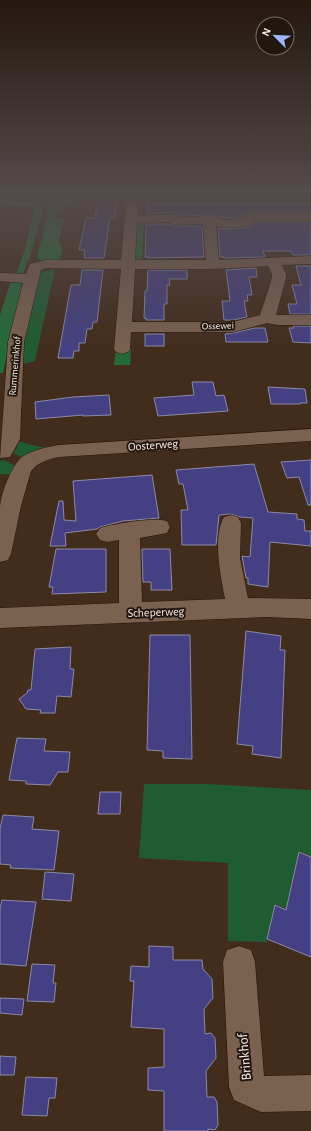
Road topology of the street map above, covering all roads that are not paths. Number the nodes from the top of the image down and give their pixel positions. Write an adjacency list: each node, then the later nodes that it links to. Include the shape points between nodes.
1 (129, 246): 5 (street)
2 (211, 246): 6 (street)
3 (311, 260): 4 (street)
4 (274, 262): 6 (street); 9 (street, via 279,278)
5 (128, 265): 6 (street); 7 (street); 11 (street)
6 (213, 265)
7 (34, 267): 8 (street); 14 (street, Rummerinkhof, via 16,342 11,439)
8 (0, 277)
9 (267, 318): 10 (street, Ossewei); 11 (street, Ossewei, via 233,327)
10 (311, 320)
11 (124, 327): 12 (street)
12 (122, 349)
13 (311, 434): 15 (street, Oosterweg, via 59,451 39,456)
14 (1, 453): 15 (street)
15 (26, 463): 20 (street, via 18,481)
16 (231, 523): 21 (street, via 229,558)
17 (160, 527): 18 (street)
18 (130, 530): 19 (street); 23 (street)
19 (107, 534)
20 (0, 554)
21 (238, 608): 22 (street, Scheperweg); 23 (street, Scheperweg)
22 (311, 609)
23 (131, 613): 24 (street, Scheperweg)
24 (0, 618)
25 (239, 962): 26 (street, Brinkhof, via 247,1087 261,1094)
26 (311, 1093)

